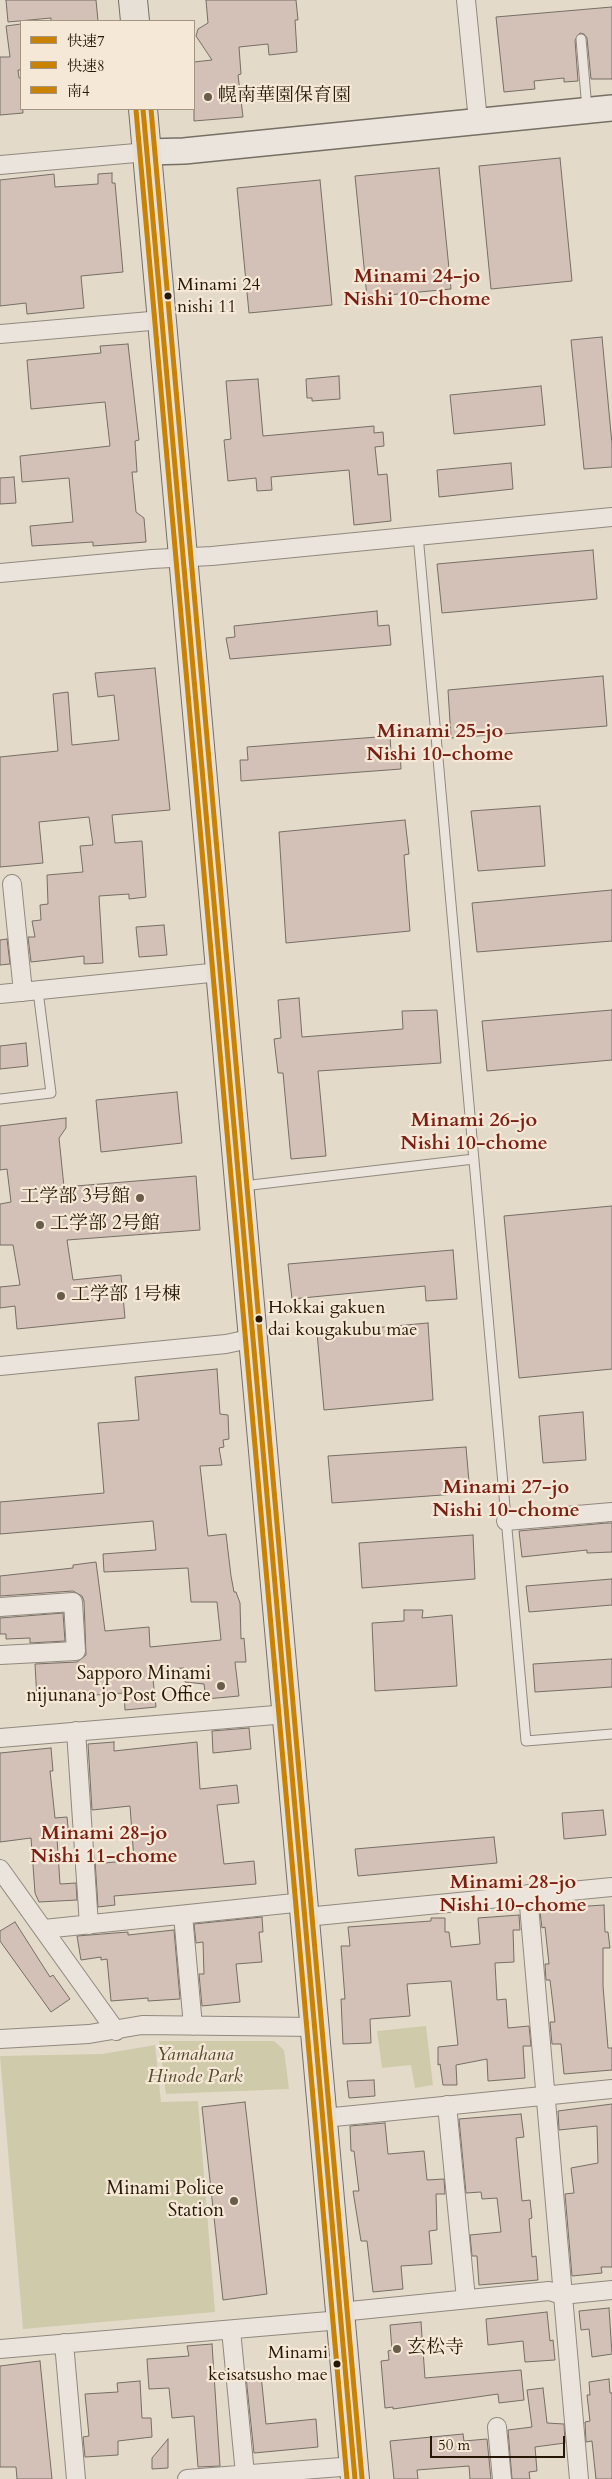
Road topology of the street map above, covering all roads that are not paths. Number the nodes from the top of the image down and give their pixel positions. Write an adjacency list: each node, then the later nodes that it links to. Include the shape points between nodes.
1 (133, 0): 3 (highway)
2 (466, 0): 8 (street)
3 (135, 20)
4 (581, 39): 7 (lane)
5 (612, 108): 7 (street)
6 (143, 110): 9 (highway)
7 (587, 111): 8 (street)
8 (478, 121): 9 (street, via 184,152)
9 (147, 152): 10 (street); 11 (highway)
10 (0, 165)
11 (162, 320): 12 (street); 15 (highway)
12 (0, 334)
13 (612, 517): 14 (street)
14 (418, 535): 15 (street); 22 (lane)
15 (184, 556): 16 (street); 18 (highway)
16 (0, 573)
17 (12, 884): 19 (street)
18 (220, 972): 19 (street); 23 (highway)
19 (31, 991): 20 (street); 21 (lane, via 51,1093)
20 (0, 994)
21 (0, 1099)
22 (474, 1159): 23 (lane); 27 (lane)
23 (240, 1186): 24 (highway)
24 (254, 1338): 25 (street, via 226,1344); 30 (highway)
25 (0, 1366)
26 (612, 1512): 27 (street)
27 (506, 1521): 32 (lane, via 526,1741)
28 (0, 1607): 29 (street, via 73,1602 76,1651)
29 (0, 1656)
30 (287, 1714): 31 (street); 37 (highway)
31 (76, 1732): 33 (street); 39 (street)
32 (612, 1734)
33 (0, 1738)
34 (0, 1869): 40 (street)
35 (612, 1887): 36 (street)
36 (528, 1894): 37 (street); 46 (street)
37 (305, 1910): 38 (street); 42 (highway)
38 (183, 1915): 39 (street); 41 (street)
39 (89, 1925): 40 (street)
40 (44, 1929): 43 (street)
41 (193, 2026): 42 (street); 43 (street, via 142,2025)
42 (316, 2027): 48 (highway)
43 (116, 2031): 44 (street)
44 (0, 2039)
45 (612, 2089): 46 (street)
46 (544, 2096): 47 (street); 50 (street)
47 (447, 2106): 48 (street); 51 (street)
48 (324, 2118): 52 (highway)
49 (612, 2290): 50 (street)
50 (562, 2295): 51 (street, via 548,2292); 62 (street)
51 (466, 2299): 52 (street)
52 (341, 2316): 53 (street); 57 (highway)
53 (231, 2330): 54 (street); 58 (street)
54 (64, 2343): 55 (street); 59 (street)
55 (0, 2349)
56 (497, 2427): 61 (street)
57 (355, 2472): 58 (street)
58 (245, 2474): 60 (street)
59 (76, 2479)
60 (187, 2479)
61 (502, 2479)
62 (579, 2479)

